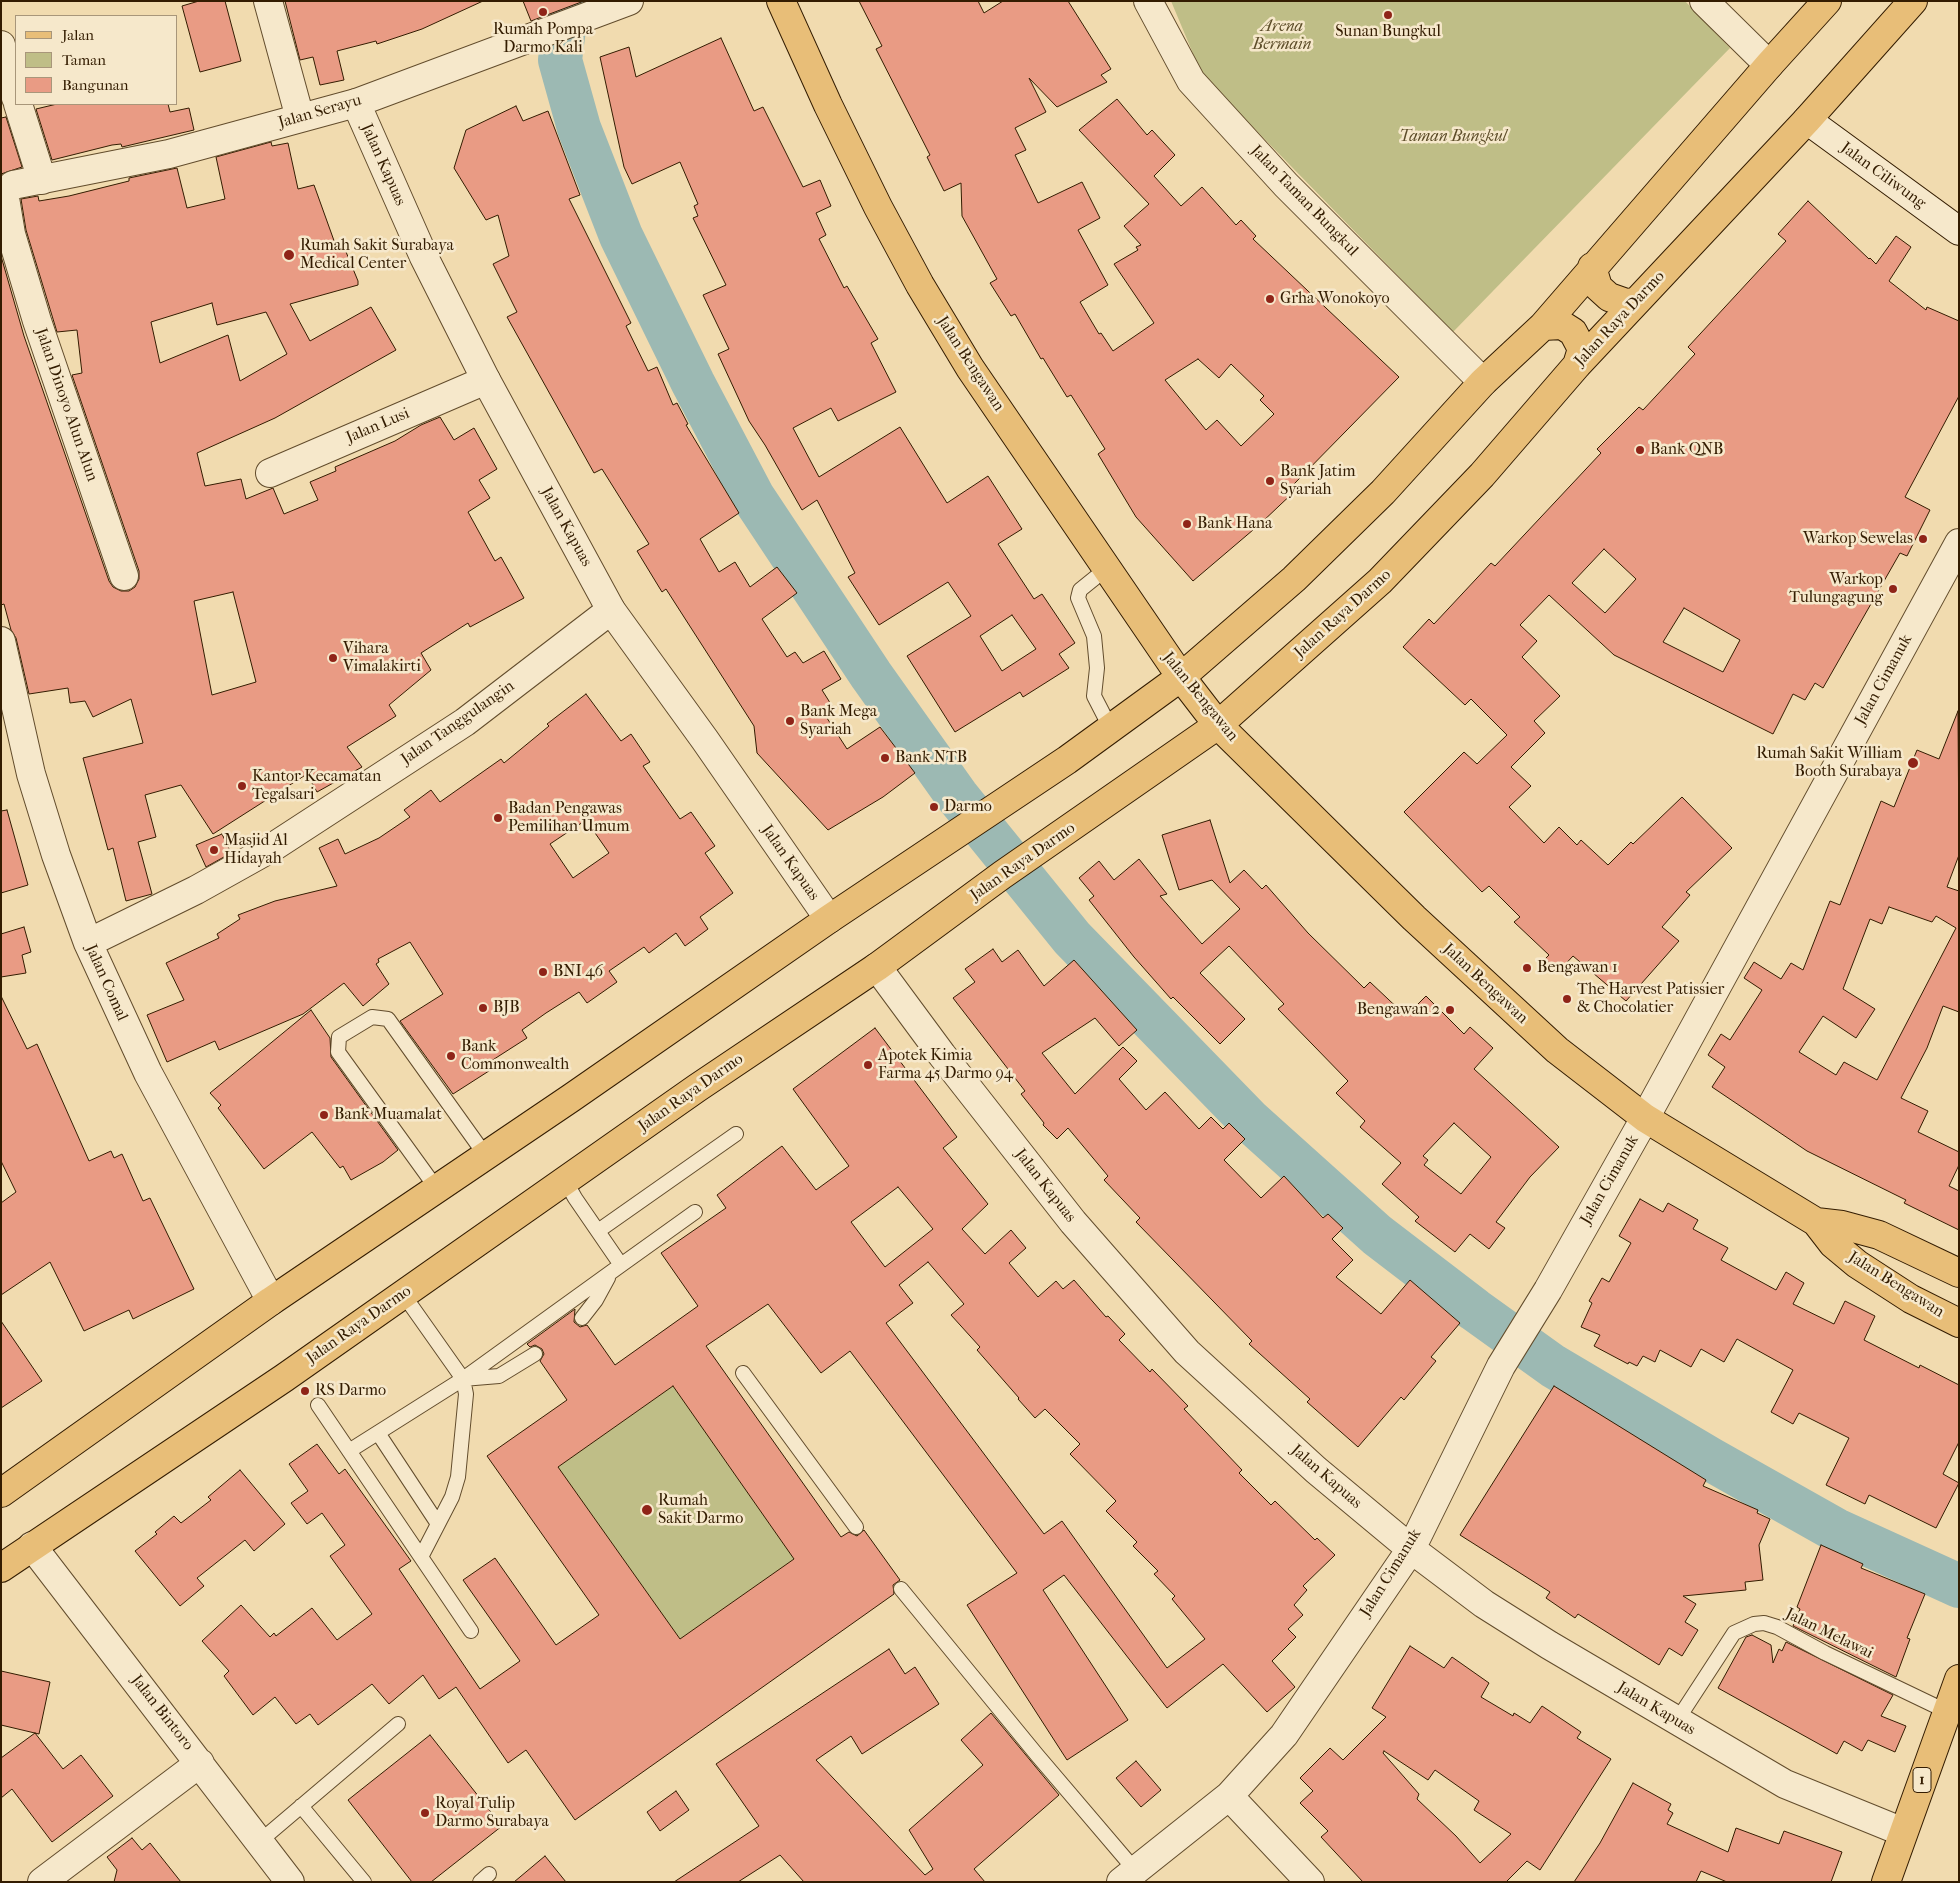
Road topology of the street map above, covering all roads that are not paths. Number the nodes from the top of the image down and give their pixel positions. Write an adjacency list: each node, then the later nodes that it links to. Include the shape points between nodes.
1 (268, 1): 13 (street)
2 (629, 1): 11 (street, Jalan Serayu)
3 (781, 1): 27 (main road, Jalan Bengawan, via 828,105 920,285 970,368)
4 (1148, 1): 24 (street, Jalan Taman Bungkul, via 1191,81 1286,185)
5 (1704, 1): 9 (street)
6 (1828, 1): 9 (main road)
7 (1913, 1): 14 (main road, Jalan Raya Darmo)
8 (1, 45): 10 (street)
9 (1769, 65): 19 (main road)
10 (15, 94)
11 (356, 103): 13 (street, Jalan Serayu); 23 (street, Jalan Kapuas, via 424,257)
12 (18, 105): 15 (street)
13 (300, 118): 15 (street, Jalan Serayu, via 169,154)
14 (1806, 120): 17 (street, Jalan Ciliwung); 20 (main road, Jalan Raya Darmo)
15 (42, 180): 16 (street, Jalan Serayu, via 13,186)
16 (5, 194): 18 (street, Jalan Dinoyo Alun Alun)
17 (1959, 231)
18 (6, 236): 28 (street, Jalan Dinoyo Alun Alun)
19 (1592, 268): 20 (main road, via 1598,287 1609,297); 21 (main road)
20 (1636, 302): 22 (main road, Jalan Raya Darmo)
21 (1543, 326): 22 (main road, via 1562,325 1573,332 1582,349); 24 (main road)
22 (1576, 365): 32 (main road, Jalan Raya Darmo, via 1482,475 1380,581)
23 (486, 380): 25 (street, Jalan Lusi); 29 (street, Jalan Kapuas)
24 (1483, 382): 31 (main road, via 1383,492 1294,580)
25 (270, 473)
26 (1959, 542): 37 (street, Jalan Cimanuk)
27 (1106, 569): 31 (main road, Jalan Bengawan); 33 (lane, via 1080,590 1078,598 1094,636 1097,668 1094,696)
28 (124, 576)
29 (611, 610): 34 (street, Jalan Kapuas); 35 (street, Jalan Tanggulangin, via 465,722 273,847)
30 (1, 641): 35 (street, Jalan Comal, via 31,774)
31 (1181, 677): 32 (main road, Jalan Bengawan); 33 (main road)
32 (1218, 725): 36 (main road, Jalan Raya Darmo, via 1002,875); 37 (main road, Jalan Bengawan, via 1482,983 1557,1050)
33 (1111, 729): 34 (main road)
34 (829, 919): 39 (main road)
35 (88, 944): 49 (street, Jalan Comal, via 148,1073)
36 (877, 968): 40 (main road, Jalan Raya Darmo, via 697,1088); 62 (street, Jalan Kapuas, via 1073,1222 1187,1352 1316,1470)
37 (1645, 1118): 43 (main road, Jalan Bengawan); 62 (street, Jalan Cimanuk, via 1548,1290 1500,1366)
38 (736, 1134): 44 (lane)
39 (486, 1156): 41 (main road); 41 (lane, via 388,1019 372,1016 339,1037 338,1052)
40 (566, 1182): 44 (lane); 48 (main road, Jalan Raya Darmo)
41 (437, 1188): 49 (main road)
42 (695, 1212): 45 (lane)
43 (1816, 1222): 46 (main road, Jalan Bengawan, via 1879,1235); 51 (main road, Jalan Bengawan, via 1833,1244 1857,1264 1911,1299)
44 (598, 1231): 45 (lane)
45 (621, 1265): 47 (lane)
46 (1959, 1273)
47 (609, 1275): 50 (lane); 54 (lane)
48 (403, 1294): 54 (lane); 61 (main road, Jalan Raya Darmo, via 284,1378)
49 (271, 1301): 58 (main road)
50 (582, 1318)
51 (1959, 1323)
52 (534, 1354): 54 (lane, via 499,1376)
53 (743, 1373): 60 (lane)
54 (463, 1379): 56 (lane); 59 (lane, via 466,1394 458,1476 452,1497)
55 (318, 1405): 57 (lane)
56 (378, 1433): 57 (lane); 59 (lane)
57 (349, 1451): 63 (lane)
58 (1, 1493)
59 (438, 1524): 63 (lane)
60 (856, 1527)
61 (32, 1546): 64 (main road, Jalan Raya Darmo); 71 (street, Jalan Bintoro)
62 (1411, 1548): 69 (street, Jalan Kapuas, via 1484,1604); 72 (street, Jalan Cimanuk, via 1284,1735)
63 (421, 1557): 66 (lane)
64 (1, 1568)
65 (901, 1588): 76 (lane, via 1037,1755)
66 (471, 1631)
67 (1959, 1679): 68 (main road, 1)
68 (1948, 1712): 69 (lane, Jalan Melawai, via 1764,1623 1734,1633); 74 (main road, 1)
69 (1676, 1722): 74 (street, Jalan Kapuas, via 1785,1784)
70 (398, 1724): 73 (lane)
71 (200, 1762): 75 (street, Jalan Bintoro); 77 (street)
72 (1229, 1796): 76 (street, Jalan Cimanuk); 80 (street)
73 (301, 1806): 75 (lane); 79 (lane)
74 (1903, 1832): 81 (main road, 1)
75 (259, 1842): 78 (street, Jalan Bintoro)
76 (1128, 1876)
77 (42, 1882)
78 (290, 1882)
79 (364, 1882)
80 (1310, 1882)
81 (1886, 1882)

